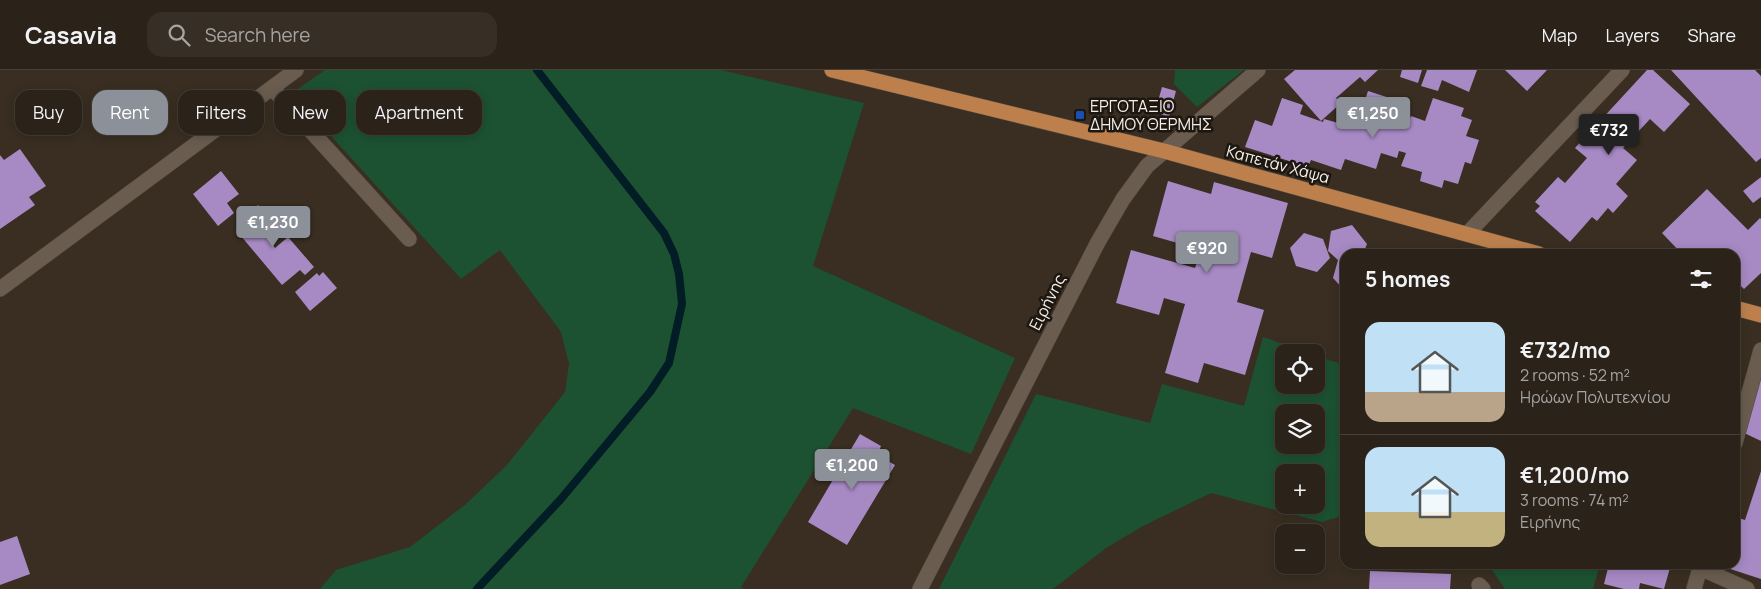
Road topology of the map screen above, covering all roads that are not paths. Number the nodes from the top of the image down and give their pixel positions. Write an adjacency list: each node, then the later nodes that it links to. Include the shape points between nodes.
1 (296, 70): 6 (street)
2 (832, 70): 5 (main road, Καπετάν Χάψα)
3 (1258, 70): 7 (street, Ειρήνης)
4 (1622, 70): 8 (street)
5 (850, 72): 7 (main road, Καπετάν Χάψα)
6 (272, 88): 9 (street); 11 (street)
7 (1164, 151): 8 (main road, Καπετάν Χάψα); 18 (street, Ειρήνης, via 1136,180 1105,228)
8 (1468, 234): 10 (main road, Καπετάν Χάψα)
9 (409, 238)
10 (1521, 249)
11 (0, 288)
12 (1740, 309): 13 (main road)
13 (1761, 315)
14 (1761, 350): 15 (street)
15 (1740, 425)
16 (1700, 569): 19 (street)
17 (1707, 569): 20 (street)
18 (920, 589)
19 (1694, 589)
20 (1747, 589)

